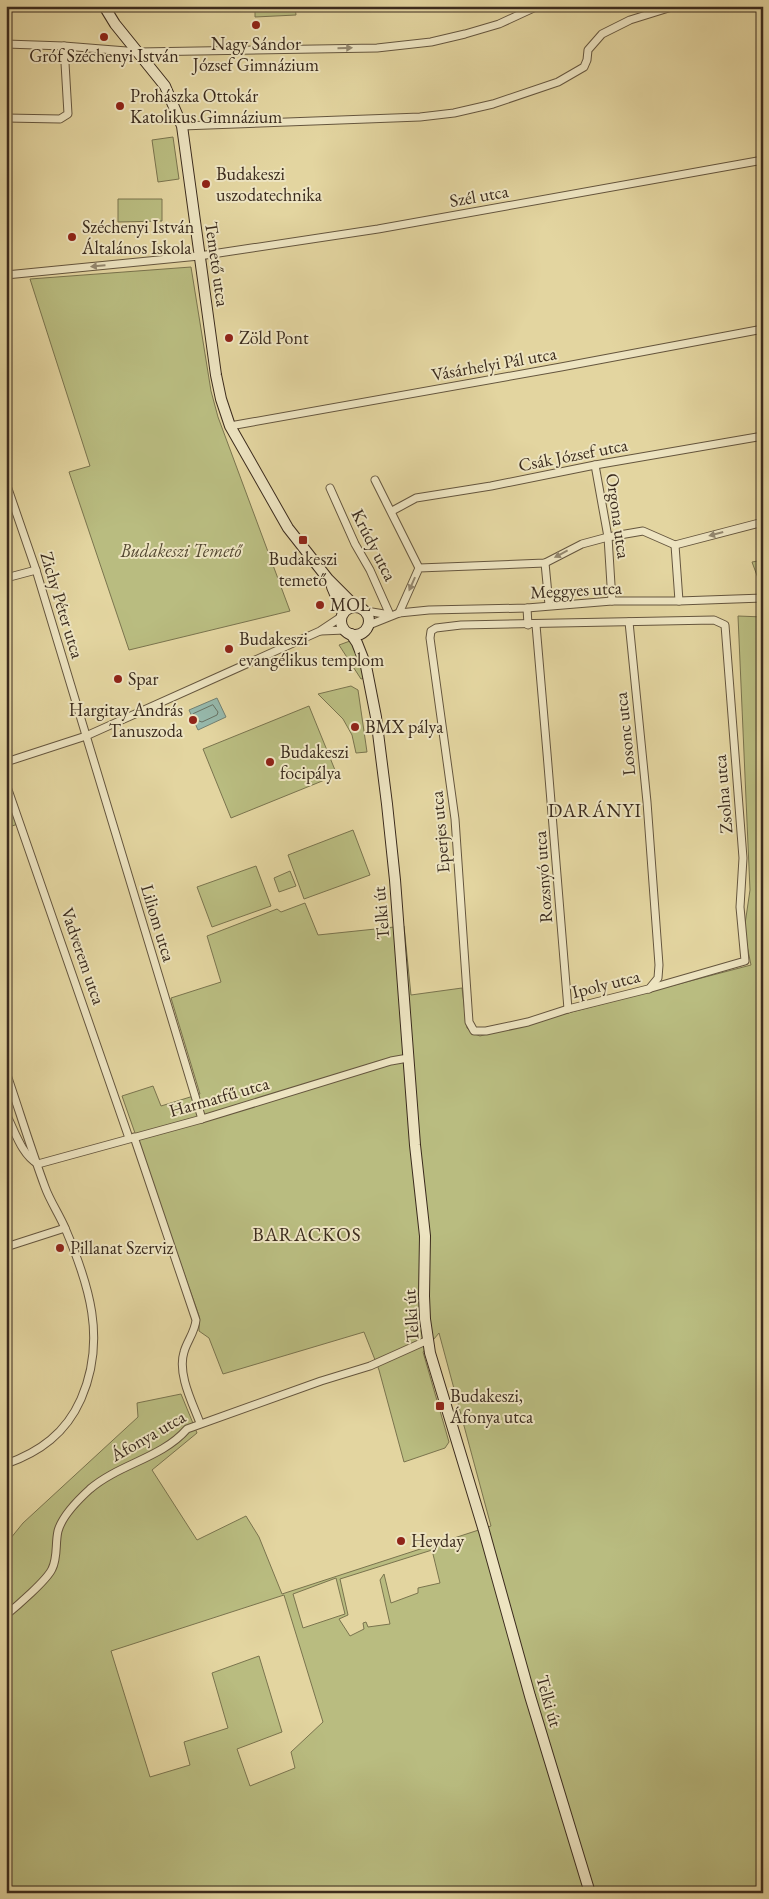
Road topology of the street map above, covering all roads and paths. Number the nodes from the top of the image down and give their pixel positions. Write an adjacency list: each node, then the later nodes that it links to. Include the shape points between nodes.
1 (104, 6): 6 (main road, Temető utca, via 114,24)
2 (538, 6): 6 (street, one-way to 2, via 377,48 431,42 499,24)
3 (675, 6): 8 (street, via 630,20 602,34 588,50 584,67 558,82 493,104 420,117)
4 (6, 44): 5 (street)
5 (64, 46): 6 (street); 7 (street, via 68,114 60,118)
6 (139, 52): 8 (main road, Temető utca, via 165,86)
7 (6, 118)
8 (182, 126): 10 (main road, Temető utca)
9 (763, 160): 10 (street, Szél utca, via 378,229)
10 (199, 256): 11 (street, Szél utca, one-way to 11); 13 (main road, Temető utca, via 216,375)
11 (6, 275)
12 (763, 328): 13 (street, Vásárhelyi Pál utca)
13 (230, 426): 27 (main road, Temető utca, via 288,528)
14 (763, 436): 15 (street, Csák József utca)
15 (596, 465): 19 (street, Csák József utca, via 416,498); 21 (street, Orgona utca)
16 (375, 480): 19 (street)
17 (6, 483): 25 (street, Zichy Péter utca)
18 (330, 488): 37 (street, Krúdy utca)
19 (392, 511): 24 (street)
20 (763, 522): 22 (street, one-way to 22)
21 (608, 537): 22 (street, via 643,531); 23 (street, one-way to 23, via 582,544); 29 (street, Orgona utca)
22 (674, 545): 30 (street)
23 (545, 564): 24 (street); 31 (street)
24 (419, 568): 35 (street, one-way to 35)
25 (36, 570): 26 (street); 44 (street, Zichy Péter utca)
26 (6, 578)
27 (328, 579): 32 (main road, Temető utca); 36 (main road, Temető utca)
28 (763, 598): 30 (street, Meggyes utca)
29 (612, 601): 30 (street, Meggyes utca); 31 (street, Meggyes utca)
30 (679, 602)
31 (549, 605): 33 (street, Meggyes utca)
32 (356, 606): 34 (main road); 36 (main road, via 349,607)
33 (528, 608): 35 (street, Meggyes utca); 39 (street, Rozsnyó utca)
34 (366, 611): 37 (street, Meggyes utca); 40 (main road, via 369,617)
35 (399, 613): 37 (street, Meggyes utca)
36 (342, 615): 41 (street); 42 (main road, via 341,624)
37 (390, 615): 40 (street, Meggyes utca)
38 (630, 622): 39 (street); 47 (street, Zsolna utca, via 714,620 725,625 743,858 740,907); 48 (street, Losonc utca, via 659,965 658,978)
39 (532, 625): 49 (street, Rozsnyó utca, via 552,809); 50 (street, Eperjes utca, via 461,625 431,631 456,819 469,1022)
40 (367, 628): 42 (main road, via 358,635); 43 (main road)
41 (320, 631): 42 (street); 44 (street)
42 (348, 632): 43 (main road, via 357,643)
43 (366, 666): 51 (main road, Telki út, via 376,717 395,880)
44 (86, 736): 45 (street); 54 (street, Liliom utca)
45 (6, 762)
46 (6, 784): 55 (street, Vadverem utca)
47 (745, 961): 48 (street, Ipoly utca)
48 (648, 989): 49 (street, Ipoly utca)
49 (568, 1008): 50 (street, Ipoly utca, via 528,1022)
50 (474, 1031)
51 (408, 1058): 54 (street, Harmatfű utca); 59 (main road, Telki út, via 425,1236 424,1296)
52 (6, 1072): 56 (street)
53 (6, 1114): 56 (street, via 24,1151)
54 (202, 1119): 55 (street, Harmatfű utca)
55 (132, 1138): 56 (street, Harmatfű utca); 60 (street, Vadverem utca, via 196,1320 182,1360 188,1391)
56 (38, 1164): 57 (street)
57 (64, 1228): 58 (street); 61 (street, via 93,1317 95,1345 88,1384 64,1428 46,1445)
58 (6, 1247)
59 (428, 1340): 60 (street, Áfonya utca, via 370,1366); 63 (main road, Telki út)
60 (200, 1423): 62 (street, Áfonya utca, via 187,1428 178,1440 108,1476 90,1489 66,1515 58,1531 52,1570)
61 (6, 1464)
62 (6, 1615)
63 (590, 1893)

